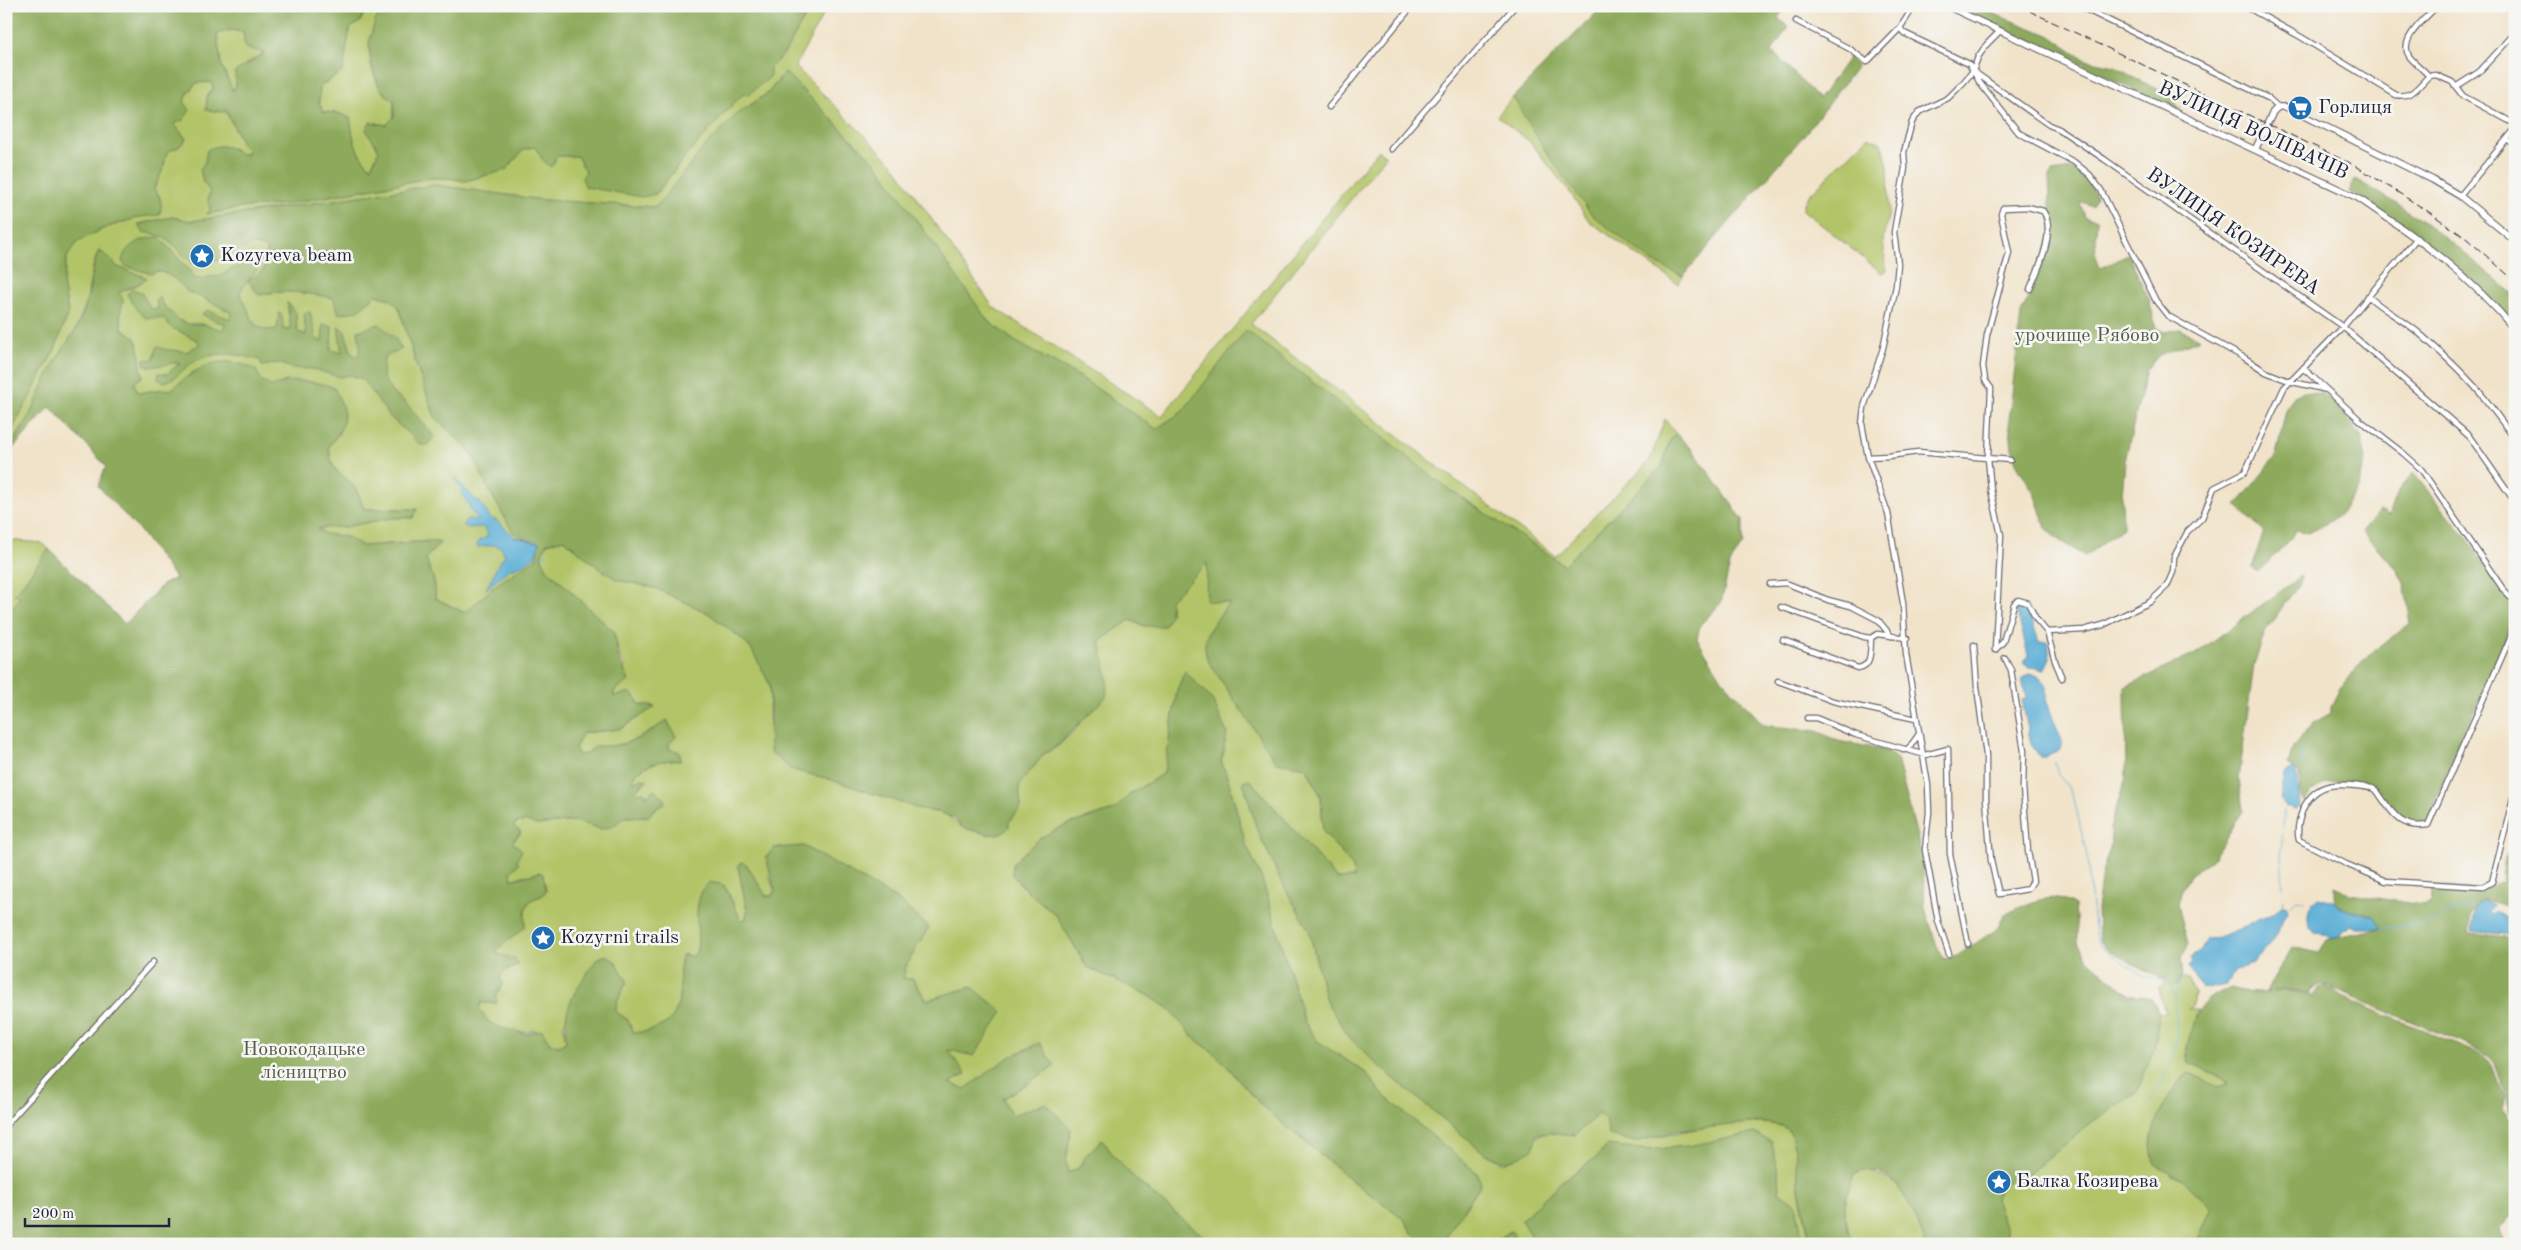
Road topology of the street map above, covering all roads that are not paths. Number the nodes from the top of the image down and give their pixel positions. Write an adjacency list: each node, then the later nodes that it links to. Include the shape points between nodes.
1 (1412, 6): 15 (street)
2 (1515, 6): 21 (street)
3 (1914, 6): 9 (street)
4 (1947, 6): 10 (street, ВУЛИЦЯ ВОЛІВАЧІВ)
5 (2079, 6): 16 (street, via 2268,98)
6 (2245, 6): 13 (street, via 2396,95 2412,94)
7 (2437, 6): 13 (street, via 2417,27 2406,48 2409,56)
8 (1796, 21): 9 (street, via 1850,49 1867,62)
9 (1900, 28): 12 (street, ВУЛИЦЯ КОЗИРЕВА, via 1904,33 1969,64)
10 (2000, 30): 12 (street, via 1978,57); 22 (street, ВУЛИЦЯ ВОЛІВАЧІВ)
11 (2515, 33): 14 (street, via 2479,72)
12 (1973, 71): 28 (street, ВУЛИЦЯ КОЗИРЕВА); 31 (street, via 2020,133 2074,162 2090,175 2156,301 2168,316 2266,372); 34 (street, via 1948,98 1919,112 1907,136 1894,232 1898,264 1896,286 1881,357 1864,407 1863,437)
13 (2429, 76): 14 (street, via 2444,77)
14 (2457, 86): 17 (street, via 2463,96)
15 (1330, 107)
16 (2278, 107): 22 (street); 23 (street, via 2286,107 2313,120)
17 (2515, 124)
18 (2515, 129): 19 (street)
19 (2508, 139): 20 (street); 23 (street)
20 (2515, 145)
21 (1391, 149)
22 (2255, 150): 24 (street, ВУЛИЦЯ ВОЛІВАЧІВ, via 2339,188)
23 (2460, 196): 25 (street)
24 (2417, 238): 27 (street); 29 (street, ВУЛИЦЯ ВОЛІВАЧІВ, via 2466,277)
25 (2515, 241)
26 (2030, 289): 35 (street, via 2046,240 2047,217 2042,211 2003,208 2001,214 2009,253 1996,295 1983,366 1990,388)
27 (2368, 296): 28 (street); 33 (street, via 2384,311 2419,333 2441,354 2485,398)
28 (2343, 327): 30 (street); 37 (street, ВУЛИЦЯ КОЗИРЕВА, via 2469,436)
29 (2515, 330)
30 (2303, 368): 31 (street); 32 (street)
31 (2290, 381): 32 (street); 42 (street, via 2245,472 2214,488 2202,518 2188,531 2174,558 2167,586 2150,602 2103,625 2084,630)
32 (2327, 390): 39 (street, via 2421,469 2503,589)
33 (2515, 439)
34 (1868, 457): 35 (street, via 1918,452); 45 (street, via 1888,513)
35 (1988, 458): 36 (street); 42 (street, via 2001,535 1995,650 2003,642 2018,600 2028,603)
36 (2010, 460)
37 (2515, 502)
38 (1770, 584): 43 (street, via 1786,583 1851,606 1878,620)
39 (2515, 601)
40 (1781, 607): 44 (street)
41 (2515, 627): 56 (street, via 2428,825 2416,827 2400,821 2372,788 2330,785 2314,792 2300,818 2297,832 2299,840 2386,881 2483,887 2492,882)
42 (2047, 632): 49 (street)
43 (1892, 636): 44 (street, via 1877,634); 45 (street)
44 (1871, 638): 46 (street, via 1869,661 1858,668)
45 (1907, 638): 52 (street, via 1906,654)
46 (1784, 640)
47 (1974, 645): 48 (street, via 1976,687 1986,756 1991,861 1999,894 2028,889 2032,881 2024,796 2024,751 2011,670)
48 (2005, 658)
49 (2062, 678)
50 (1778, 681): 52 (street, via 1833,701)
51 (1807, 718): 54 (street, via 1816,718 1856,735 1894,744)
52 (1916, 719): 53 (street)
53 (1918, 734): 54 (street, via 1909,748); 55 (street)
54 (1903, 750): 55 (street)
55 (1925, 755): 57 (street, via 1948,749 1950,854); 58 (street, via 1929,812 1925,850 1938,921)
56 (2515, 790)
57 (1968, 944)
58 (1949, 954)
59 (153, 962): 60 (street)
60 (6, 1125)

